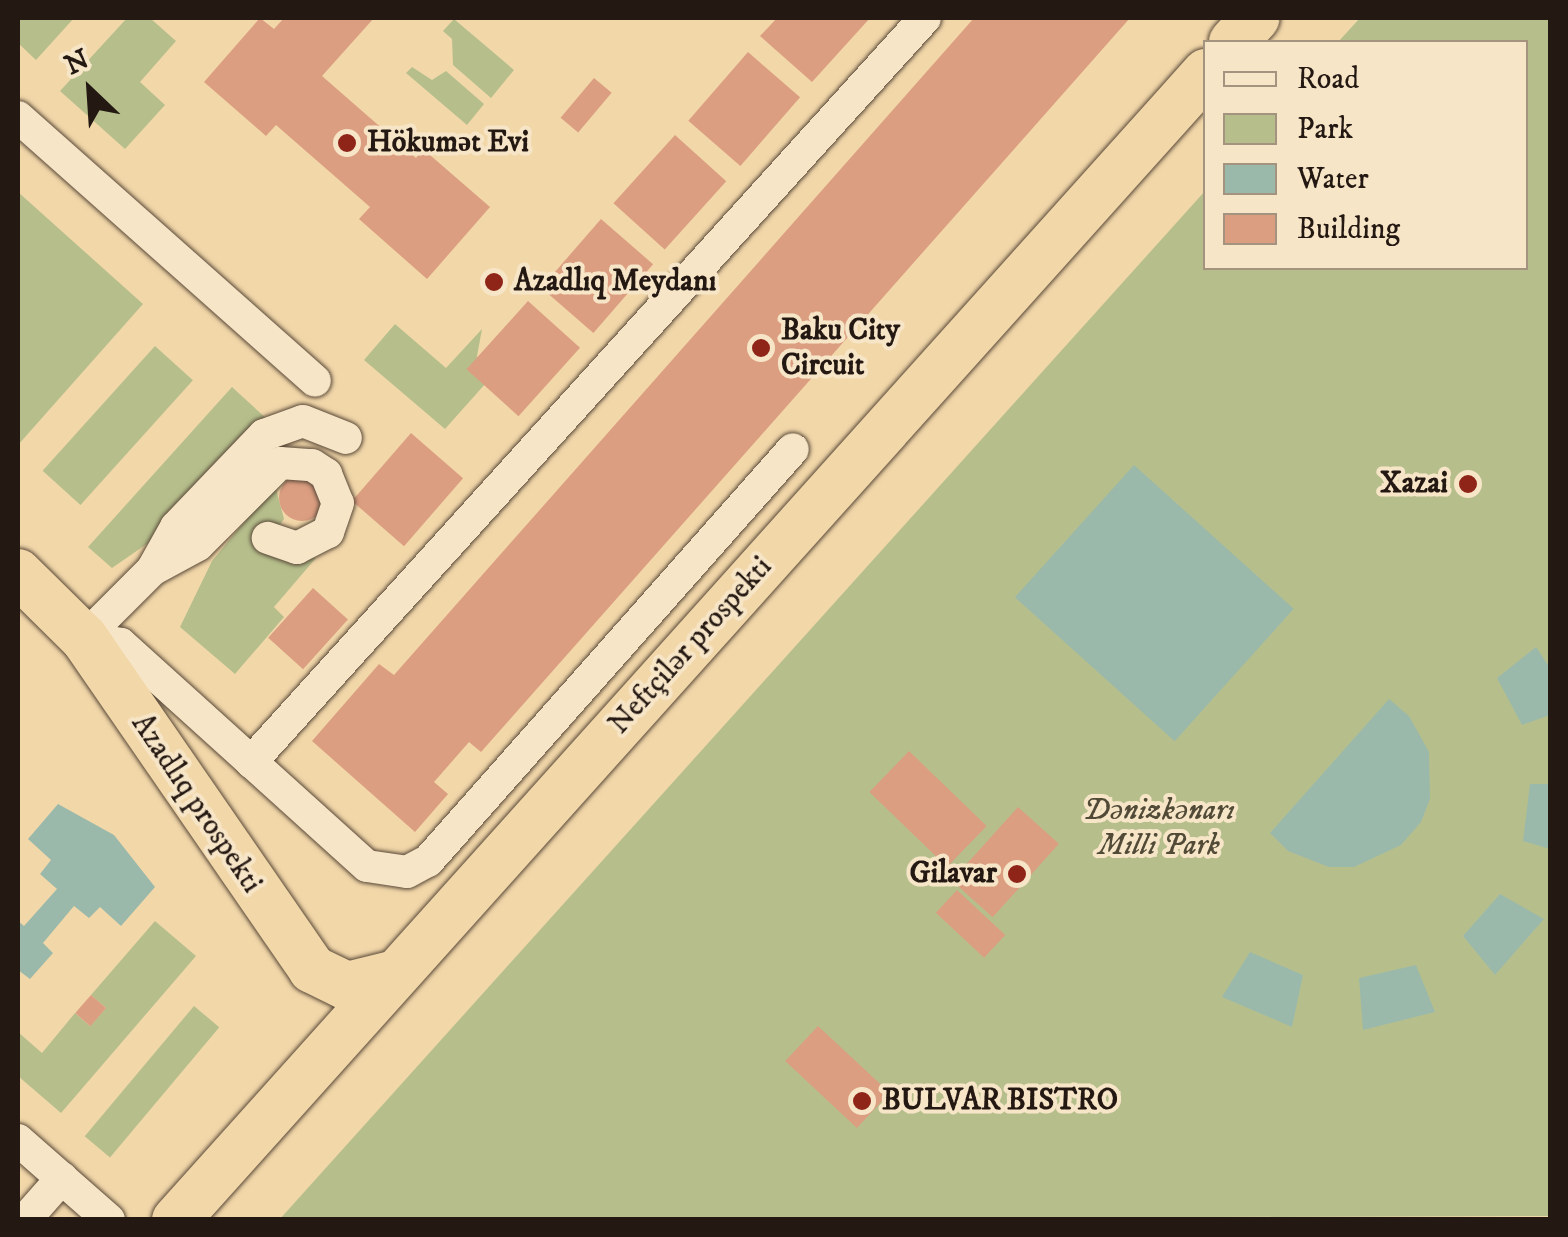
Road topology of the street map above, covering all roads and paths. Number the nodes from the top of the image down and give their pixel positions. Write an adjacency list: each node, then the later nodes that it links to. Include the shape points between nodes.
1 (925, 18): 13 (lane)
2 (1255, 18): 3 (highway)
3 (1234, 40)
4 (1203, 76): 14 (highway, Neftçilər prospekti)
5 (18, 117): 6 (lane)
6 (315, 380)
7 (346, 438): 10 (lane, via 303,421 264,435 176,527)
8 (793, 448): 13 (lane, via 418,868 396,874 367,866)
9 (268, 538): 10 (lane, via 297,548 328,532 338,502 326,474 312,464 280,463 198,545)
10 (152, 570): 12 (lane)
11 (18, 573): 12 (highway, Azadlıq prospekti)
12 (84, 638): 13 (lane, via 121,644); 14 (highway, Azadlıq prospekti, via 312,968 347,986)
13 (251, 762)
14 (396, 974): 17 (highway, Neftçilər prospekti)
15 (18, 1140): 16 (lane)
16 (62, 1178): 18 (lane); 19 (lane)
17 (184, 1214)
18 (25, 1220)
19 (109, 1220)

